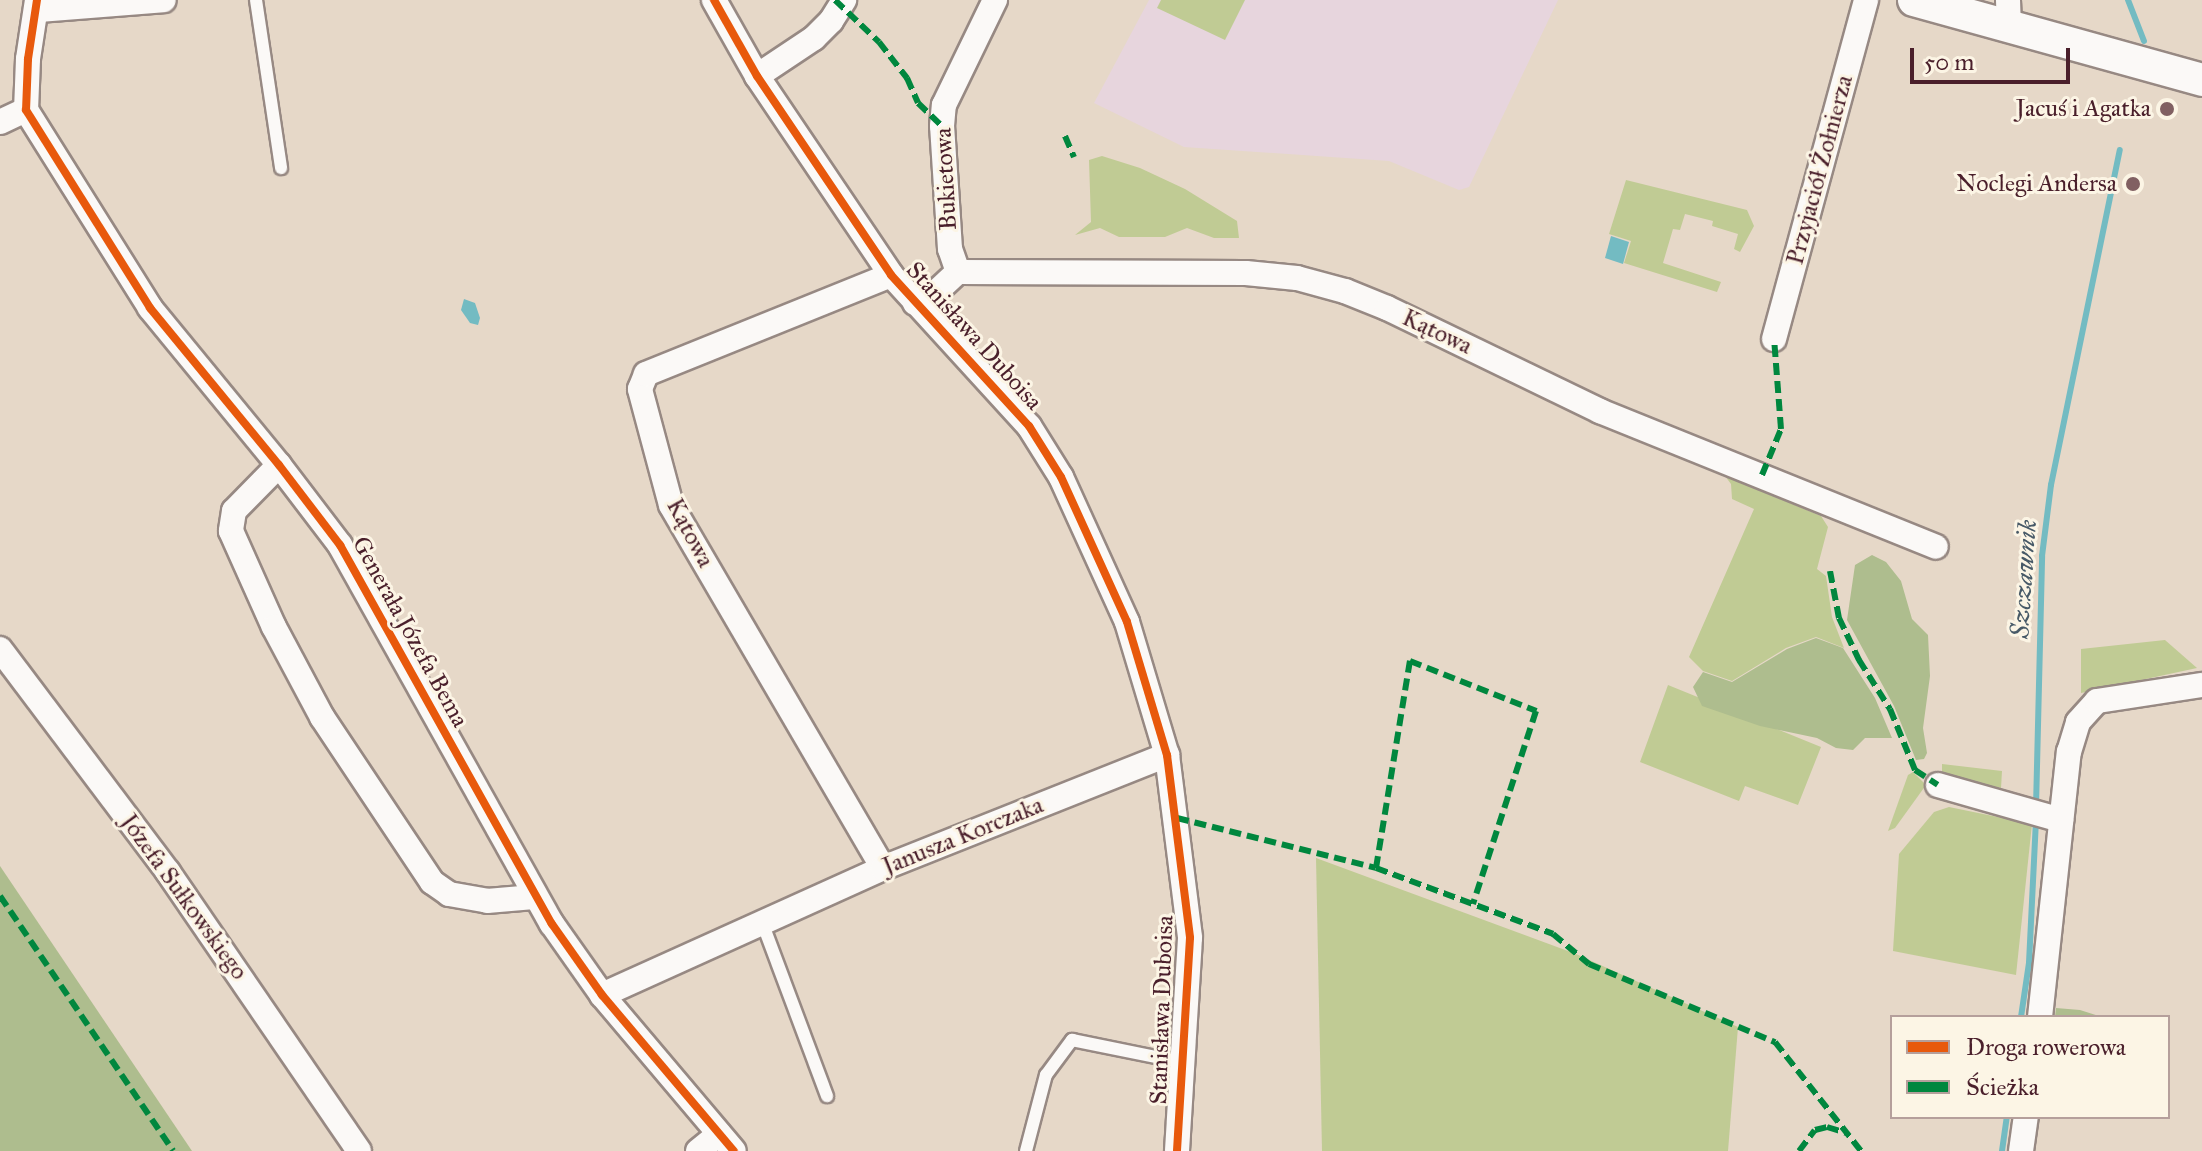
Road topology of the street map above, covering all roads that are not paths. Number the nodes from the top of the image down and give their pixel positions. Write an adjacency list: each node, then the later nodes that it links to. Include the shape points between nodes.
1 (164, 0): 8 (street)
2 (256, 0): 14 (lane)
3 (714, 0): 10 (street, Stanisława Duboisa)
4 (844, 0): 10 (street, via 814,38)
5 (995, 0): 15 (street, Bukietowa, via 944,105 950,249)
6 (1866, 0): 18 (street, Przyjaciół Żołnierza)
7 (1914, 0): 9 (street)
8 (38, 5): 12 (street)
9 (2008, 13): 11 (street)
10 (757, 76): 16 (street, Stanisława Duboisa)
11 (2202, 80)
12 (26, 110): 13 (street); 19 (street, Generała Józefa Bema, via 150,308)
13 (0, 122)
14 (281, 168)
15 (958, 272): 17 (street, via 933,295); 20 (street, Kątowa, via 1246,273 1297,278 1345,291 1465,343 1600,411)
16 (891, 275): 17 (street, Stanisława Duboisa); 26 (street, Kątowa, via 646,374 640,389 671,505)
17 (915, 303): 23 (street, Stanisława Duboisa, via 1029,426 1061,477 1127,622)
18 (1774, 339)
19 (279, 465): 27 (street, Generała Józefa Bema, via 340,545); 27 (street, via 234,511 231,531 322,717 432,882 449,894 487,901)
20 (1936, 547)
21 (0, 649): 35 (street, Józefa Sułkowskiego, via 168,872)
22 (2202, 685): 25 (street, via 2097,701 2078,722)
23 (1167, 755): 26 (street, Janusza Korczaka); 31 (street, Stanisława Duboisa, via 1190,938)
24 (1938, 785): 25 (street)
25 (2044, 815): 30 (street)
26 (883, 868): 28 (street, Janusza Korczaka)
27 (534, 897): 29 (street, Generała Józefa Bema)
28 (762, 922): 29 (street, Janusza Korczaka); 32 (lane)
29 (602, 995): 34 (street, Generała Józefa Bema)
30 (2040, 1015)
31 (1180, 1062): 37 (lane, via 1072,1040 1046,1075); 38 (street, Stanisława Duboisa)
32 (827, 1096)
33 (2026, 1119): 39 (street)
34 (726, 1143): 36 (street)
35 (359, 1151)
36 (698, 1151)
37 (1026, 1151)
38 (1177, 1151)
39 (2021, 1151)

